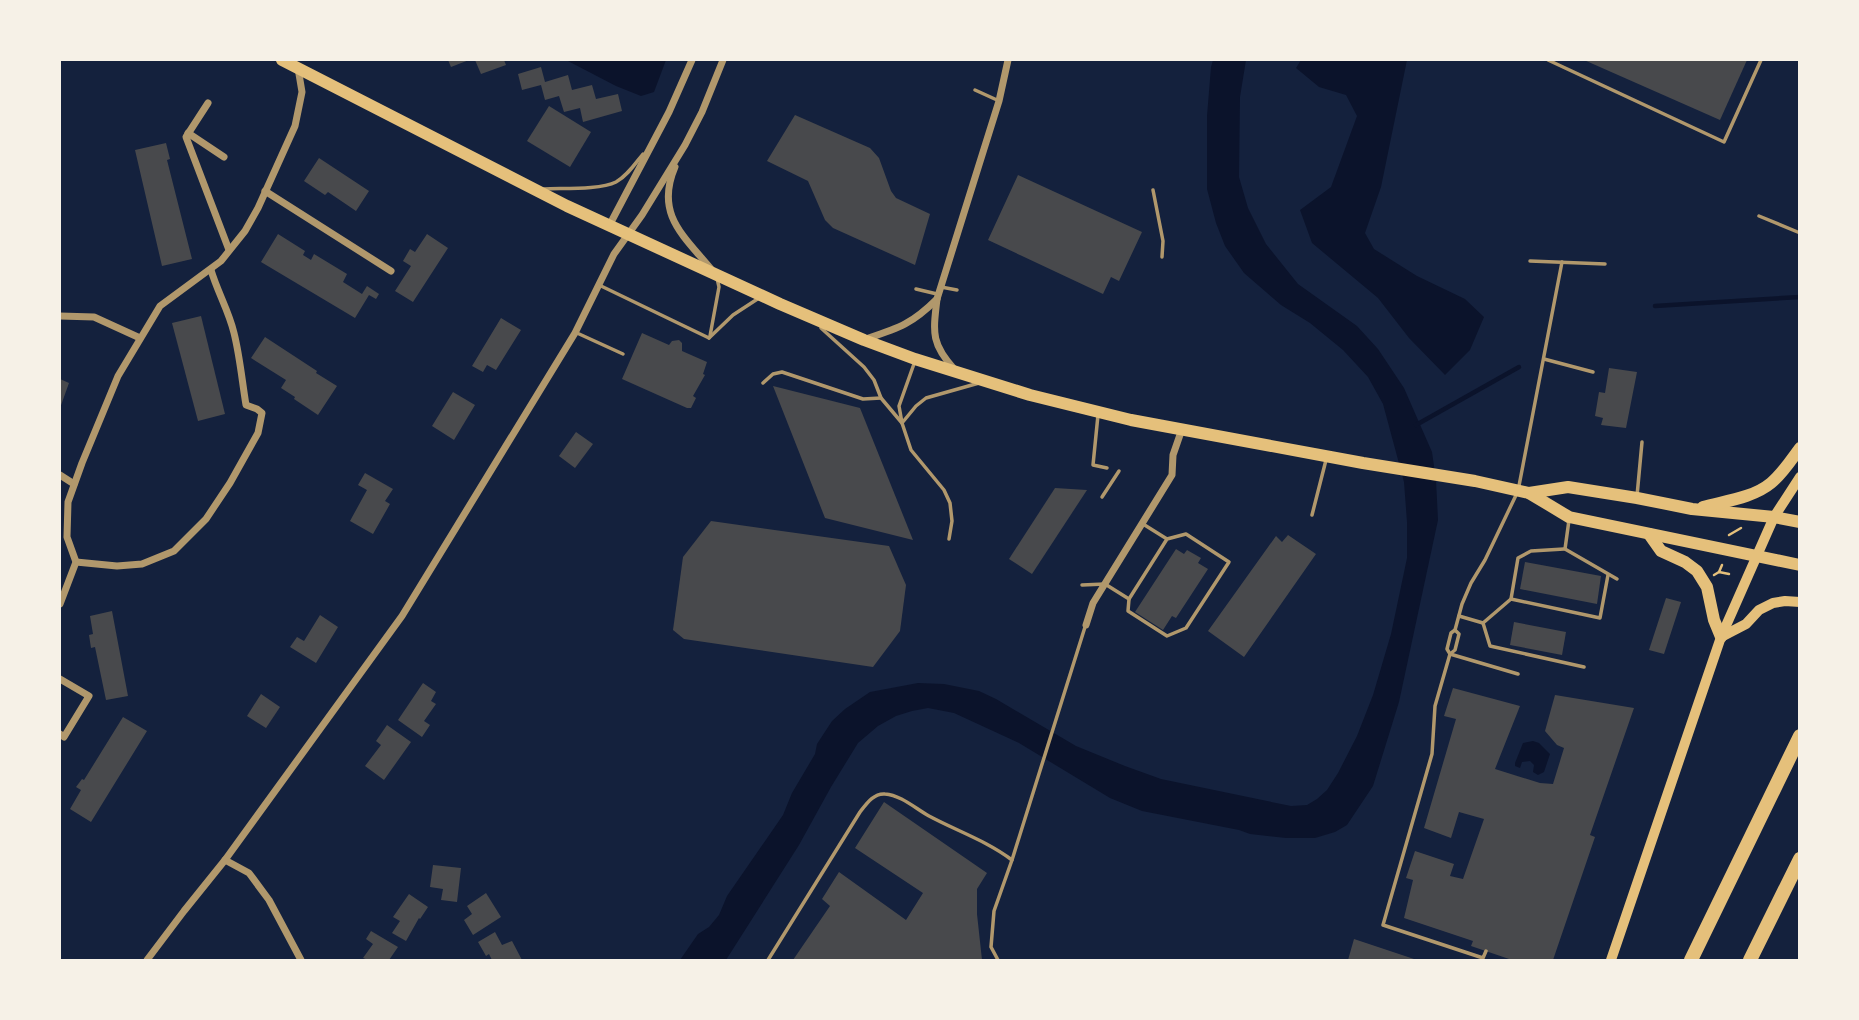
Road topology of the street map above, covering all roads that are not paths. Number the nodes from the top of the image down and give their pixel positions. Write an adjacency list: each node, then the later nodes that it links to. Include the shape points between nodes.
1 (282, 60): 7 (main road)
2 (692, 60): 12 (street)
3 (723, 60): 13 (street)
4 (1008, 60): 9 (street)
5 (1548, 60): 6 (lane, via 1724,142)
6 (1761, 60)
7 (298, 68): 15 (main road); 17 (street, via 302,92 295,126)
8 (975, 90): 9 (lane)
9 (999, 101): 33 (street)
10 (208, 103): 11 (street)
11 (188, 133): 14 (street); 22 (street)
12 (651, 144): 15 (lane, via 617,181); 19 (street)
13 (685, 145): 21 (street); 29 (street, via 667,200 677,227)
14 (224, 157)
15 (535, 190): 19 (main road)
16 (1153, 190): 23 (lane)
17 (265, 191): 22 (street); 28 (street)
18 (1759, 216): 20 (lane)
19 (609, 226): 21 (main road)
20 (1800, 233)
21 (628, 234): 29 (main road); 30 (street)
22 (229, 250): 27 (street)
23 (1162, 257)
24 (1530, 261): 25 (lane)
25 (1562, 262): 26 (lane); 43 (lane)
26 (1605, 264)
27 (211, 270): 38 (street, via 160,306); 74 (street, via 234,331 246,405 262,413 258,433 206,519 174,551 142,564)
28 (391, 271)
29 (716, 275): 34 (main road); 39 (lane, via 719,286)
30 (599, 285): 37 (street); 39 (lane)
31 (916, 289): 33 (lane)
32 (957, 290): 33 (lane)
33 (939, 293): 40 (street, via 921,315 902,327); 45 (street, via 934,338)
34 (762, 296): 36 (main road); 39 (lane, via 736,312)
35 (60, 316): 38 (street, via 94,317)
36 (810, 317): 40 (main road); 48 (lane, via 864,367)
37 (575, 333): 41 (lane); 95 (street, via 402,616)
38 (140, 338): 59 (street, via 118,376)
39 (709, 338)
40 (864, 340): 42 (main road)
41 (623, 354)
42 (915, 359): 45 (main road); 50 (lane, via 899,406)
43 (1544, 359): 44 (lane); 60 (lane)
44 (1592, 372)
45 (958, 373): 46 (main road)
46 (985, 382): 49 (main road); 50 (lane, via 926,398)
47 (764, 383): 48 (lane, via 782,372 863,399)
48 (881, 398): 50 (lane)
49 (1099, 412): 51 (main road); 55 (lane, via 1093,465)
50 (902, 423): 70 (lane, via 911,450 950,503)
51 (1182, 429): 54 (main road); 68 (street, via 1172,475)
52 (1642, 442): 62 (lane)
53 (1800, 448): 63 (main road, via 1771,484 1740,498)
54 (1327, 456): 60 (main road); 64 (lane)
55 (1107, 468)
56 (1119, 471): 61 (lane)
57 (60, 475): 59 (street)
58 (1800, 477): 66 (main road)
59 (74, 484): 74 (street, via 68,502 67,537)
60 (1523, 492): 62 (main road, via 1568,487); 65 (main road); 84 (lane, via 1471,583)
61 (1102, 497)
62 (1637, 498): 63 (main road)
63 (1692, 509): 66 (main road)
64 (1312, 516)
65 (1569, 517): 69 (main road); 72 (lane)
66 (1774, 517): 67 (main road); 73 (main road)
67 (1800, 522)
68 (1143, 524): 71 (lane); 78 (street)
69 (1649, 534): 73 (main road); 88 (main road, via 1661,551 1697,570 1707,587)
70 (949, 539)
71 (1167, 539): 81 (lane); 81 (lane, via 1186,534 1229,562 1186,628 1167,636 1128,611)
72 (1565, 549): 76 (lane); 80 (lane, via 1531,551 1518,558)
73 (1758, 555): 75 (main road); 88 (main road)
74 (76, 562): 83 (street)
75 (1800, 565)
76 (1608, 575): 77 (lane); 80 (lane, via 1600,618)
77 (1616, 579)
78 (1105, 584): 79 (lane); 81 (lane); 86 (street)
79 (1082, 585)
80 (1511, 598): 85 (lane)
81 (1129, 599)
82 (1800, 602): 88 (main road, via 1773,603)
83 (60, 604)
84 (1459, 616): 85 (lane); 87 (lane)
85 (1483, 623): 90 (lane, via 1490,646)
86 (1086, 625): 97 (lane)
87 (1455, 631): 89 (lane, via 1447,649); 89 (lane, via 1459,634)
88 (1721, 637): 103 (main road)
89 (1450, 654): 91 (lane); 98 (lane, via 1435,706 1432,754 1383,926 1483,958)
90 (1584, 667)
91 (1517, 674)
92 (60, 679): 93 (street, via 89,696 64,737)
93 (60, 734)
94 (1800, 736): 104 (highway)
95 (225, 859): 99 (street); 100 (street, via 249,873)
96 (1800, 859): 105 (highway)
97 (1012, 860): 101 (lane, via 883,793 860,812); 102 (lane, via 994,911 991,947)
98 (1486, 951)
99 (147, 961)
100 (301, 961)
101 (768, 961)
102 (998, 961)
103 (1611, 961)
104 (1691, 961)
105 (1751, 961)

